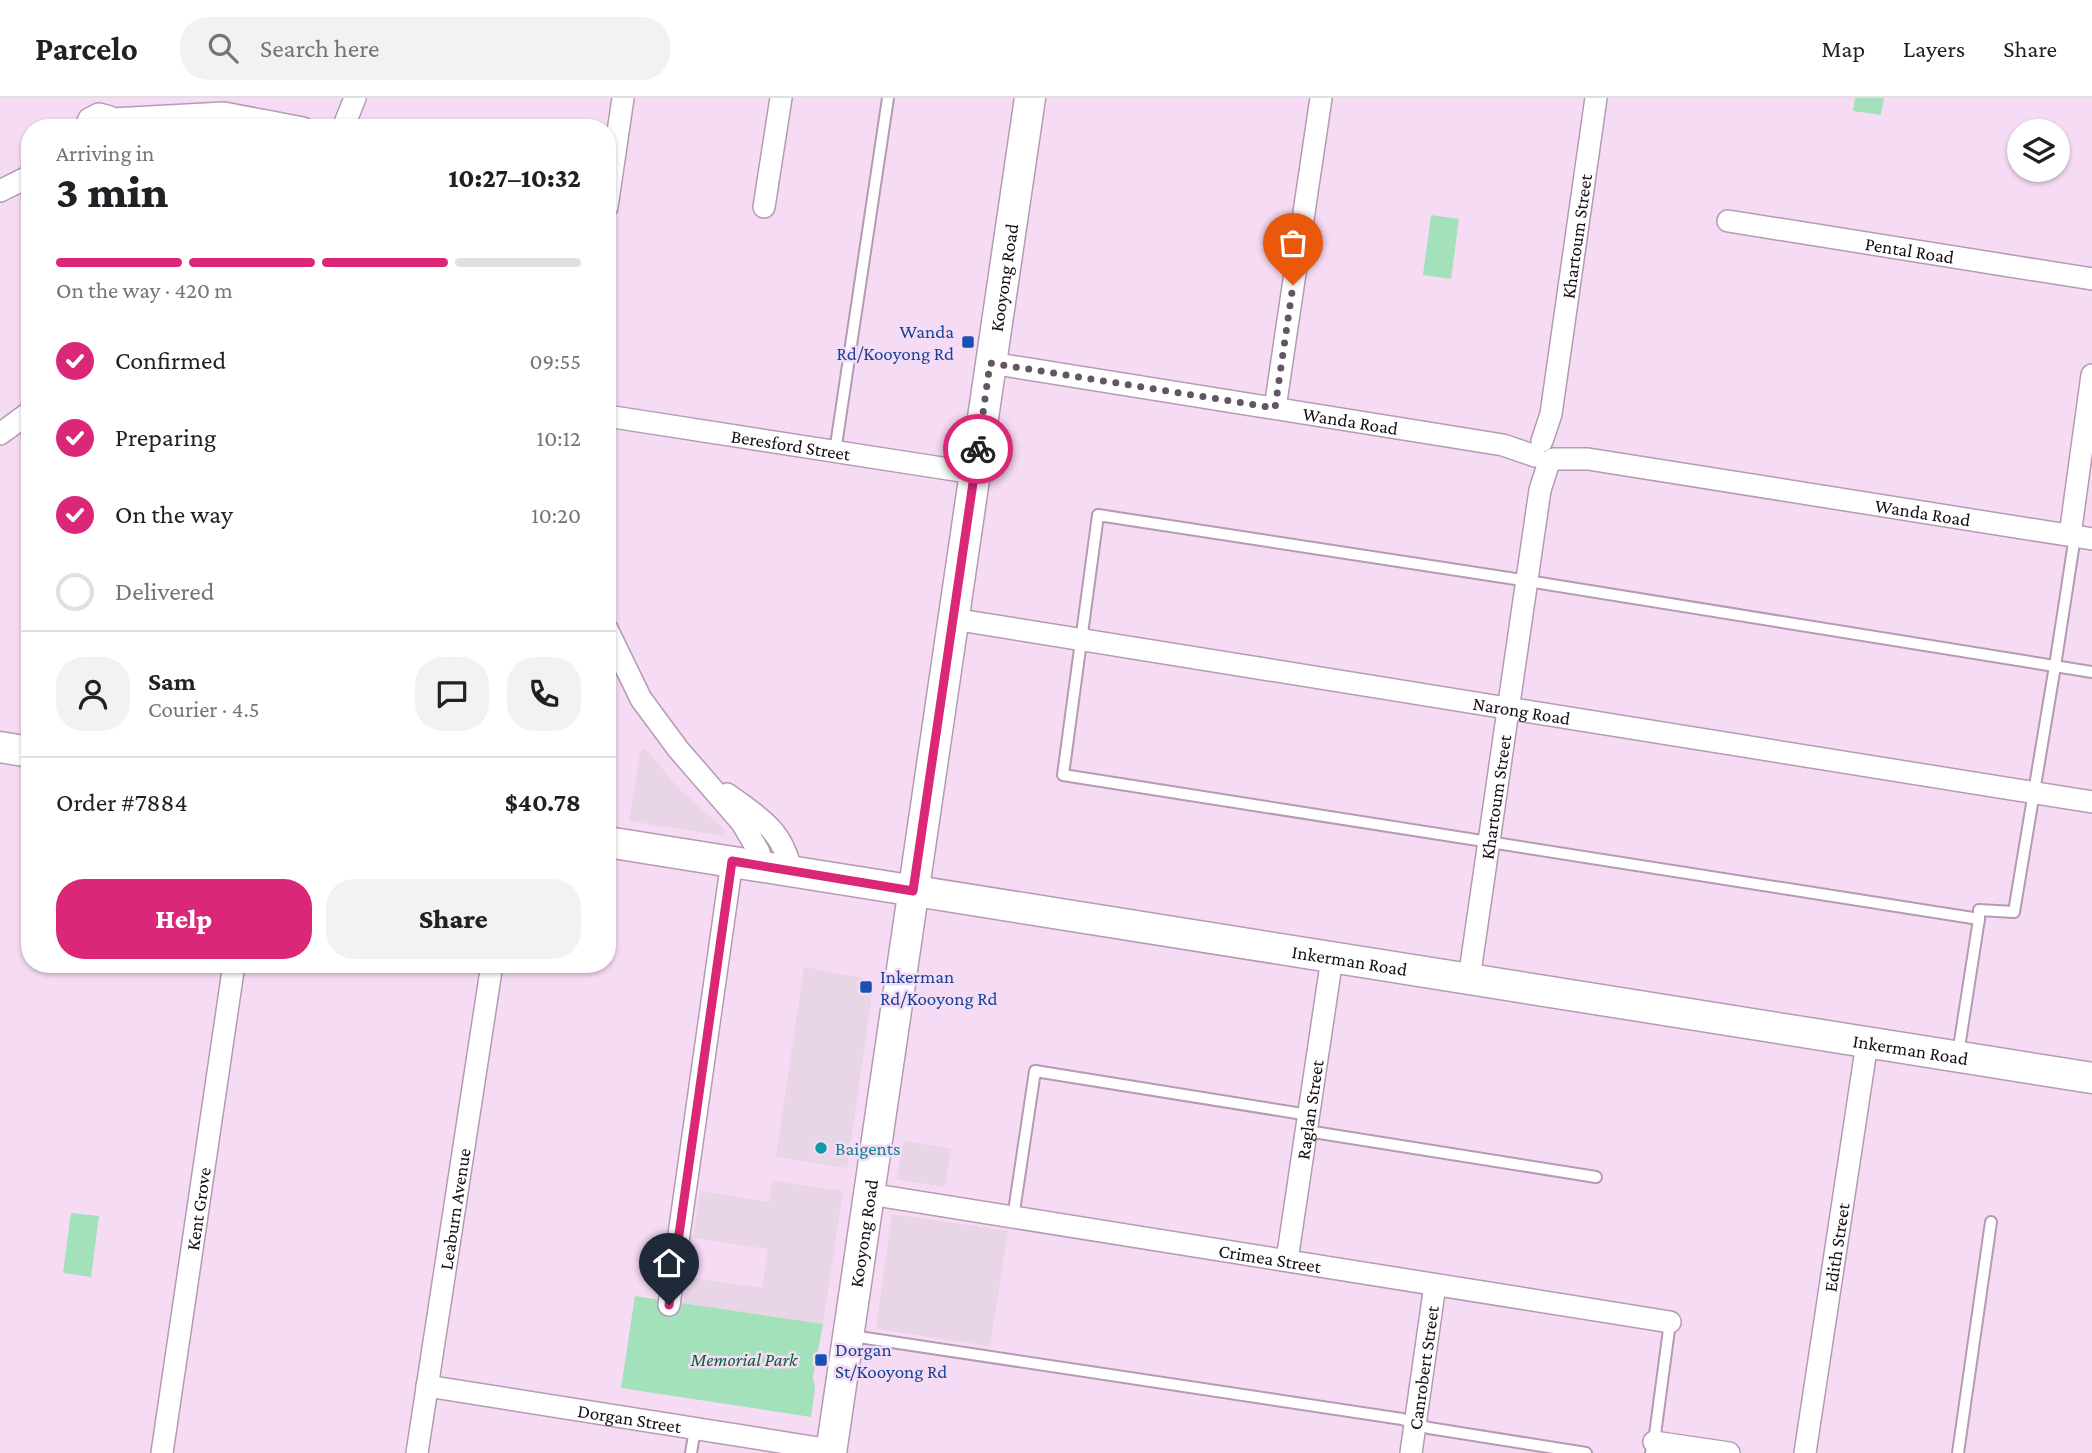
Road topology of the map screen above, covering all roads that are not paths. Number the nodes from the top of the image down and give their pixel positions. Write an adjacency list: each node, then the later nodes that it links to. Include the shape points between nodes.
1 (89, 98): 10 (street)
2 (356, 98): 13 (street); 14 (street)
3 (623, 98): 15 (street)
4 (781, 98): 18 (street)
5 (888, 98): 28 (lane)
6 (1030, 98): 21 (street, Kooyong Road)
7 (1321, 98): 23 (street)
8 (1597, 98): 29 (street, Khartoum Street)
9 (115, 118): 11 (street, via 99,114); 12 (street, via 224,113)
10 (86, 119)
11 (89, 119)
12 (252, 119)
13 (347, 119)
14 (357, 119)
15 (616, 146)
16 (21, 180): 17 (street)
17 (0, 191)
18 (764, 207)
19 (1728, 220): 20 (street, Pental Road)
20 (2092, 279)
21 (990, 363): 23 (street, Wanda Road); 30 (street, Kooyong Road)
22 (2092, 375): 24 (street)
23 (1275, 408): 29 (street, Wanda Road)
24 (2090, 408): 31 (street)
25 (616, 417): 28 (street, Beresford Street)
26 (21, 419): 27 (street)
27 (0, 434)
28 (835, 452): 30 (street, Beresford Street)
29 (1545, 452): 31 (street, Wanda Road); 32 (street, Khartoum Street)
30 (974, 473): 33 (street, Kooyong Road)
31 (2079, 537): 36 (lane)
32 (1527, 581): 34 (lane, via 1098,515); 36 (lane); 38 (street, Khartoum Street)
33 (953, 619): 34 (street, Narong Road); 46 (street, Kooyong Road)
34 (1082, 639): 38 (street, Narong Road); 42 (lane, via 1063,775)
35 (616, 647): 39 (street, via 658,724)
36 (2055, 666): 37 (lane); 40 (lane)
37 (2092, 672)
38 (1508, 708): 40 (street, Narong Road); 42 (street, Khartoum Street)
39 (700, 775): 44 (street, via 753,838 759,852); 45 (street, via 768,824 784,845)
40 (2034, 793): 41 (street, Narong Road); 47 (lane, via 2014,912 1979,910)
41 (2092, 802)
42 (1489, 842): 47 (lane); 51 (street, Khartoum Street)
43 (616, 843): 44 (street, Inkerman Road)
44 (747, 863): 45 (street, Inkerman Road); 62 (street)
45 (791, 871): 46 (street, Inkerman Road)
46 (913, 891): 48 (street, Inkerman Road); 57 (street, Kooyong Road)
47 (1979, 919): 53 (lane)
48 (1332, 958): 51 (street, Inkerman Road); 55 (street, Raglan Street)
49 (233, 973): 70 (street, Kent Grove)
50 (491, 973): 65 (street, Leaburn Avenue)
51 (1468, 979): 52 (street, Inkerman Road)
52 (1867, 1043): 53 (street, Inkerman Road); 76 (street, Edith Street)
53 (1957, 1056): 54 (street, Inkerman Road)
54 (2092, 1078)
55 (1308, 1123): 56 (lane); 58 (lane, via 1035,1071); 60 (street, Raglan Street)
56 (1596, 1177)
57 (869, 1194): 58 (street, Crimea Street); 64 (street, Kooyong Road)
58 (1013, 1218): 60 (street, Crimea Street)
59 (1991, 1222): 77 (lane)
60 (1287, 1260): 61 (street, Crimea Street)
61 (1435, 1285): 63 (street, Crimea Street); 66 (street, Canrobert Street)
62 (669, 1305)
63 (1670, 1322): 68 (lane)
64 (849, 1335): 66 (lane); 69 (street, Kooyong Road)
65 (427, 1386): 67 (street, Dorgan Street); 71 (street, Leaburn Avenue)
66 (1415, 1424): 73 (street, Canrobert Street); 74 (lane)
67 (695, 1429): 69 (street, Dorgan Street); 72 (lane)
68 (1653, 1447): 75 (street)
69 (831, 1451)
70 (162, 1453)
71 (417, 1453)
72 (691, 1453)
73 (1411, 1453)
74 (1586, 1453)
75 (1729, 1453)
76 (1805, 1453)
77 (1958, 1453)

